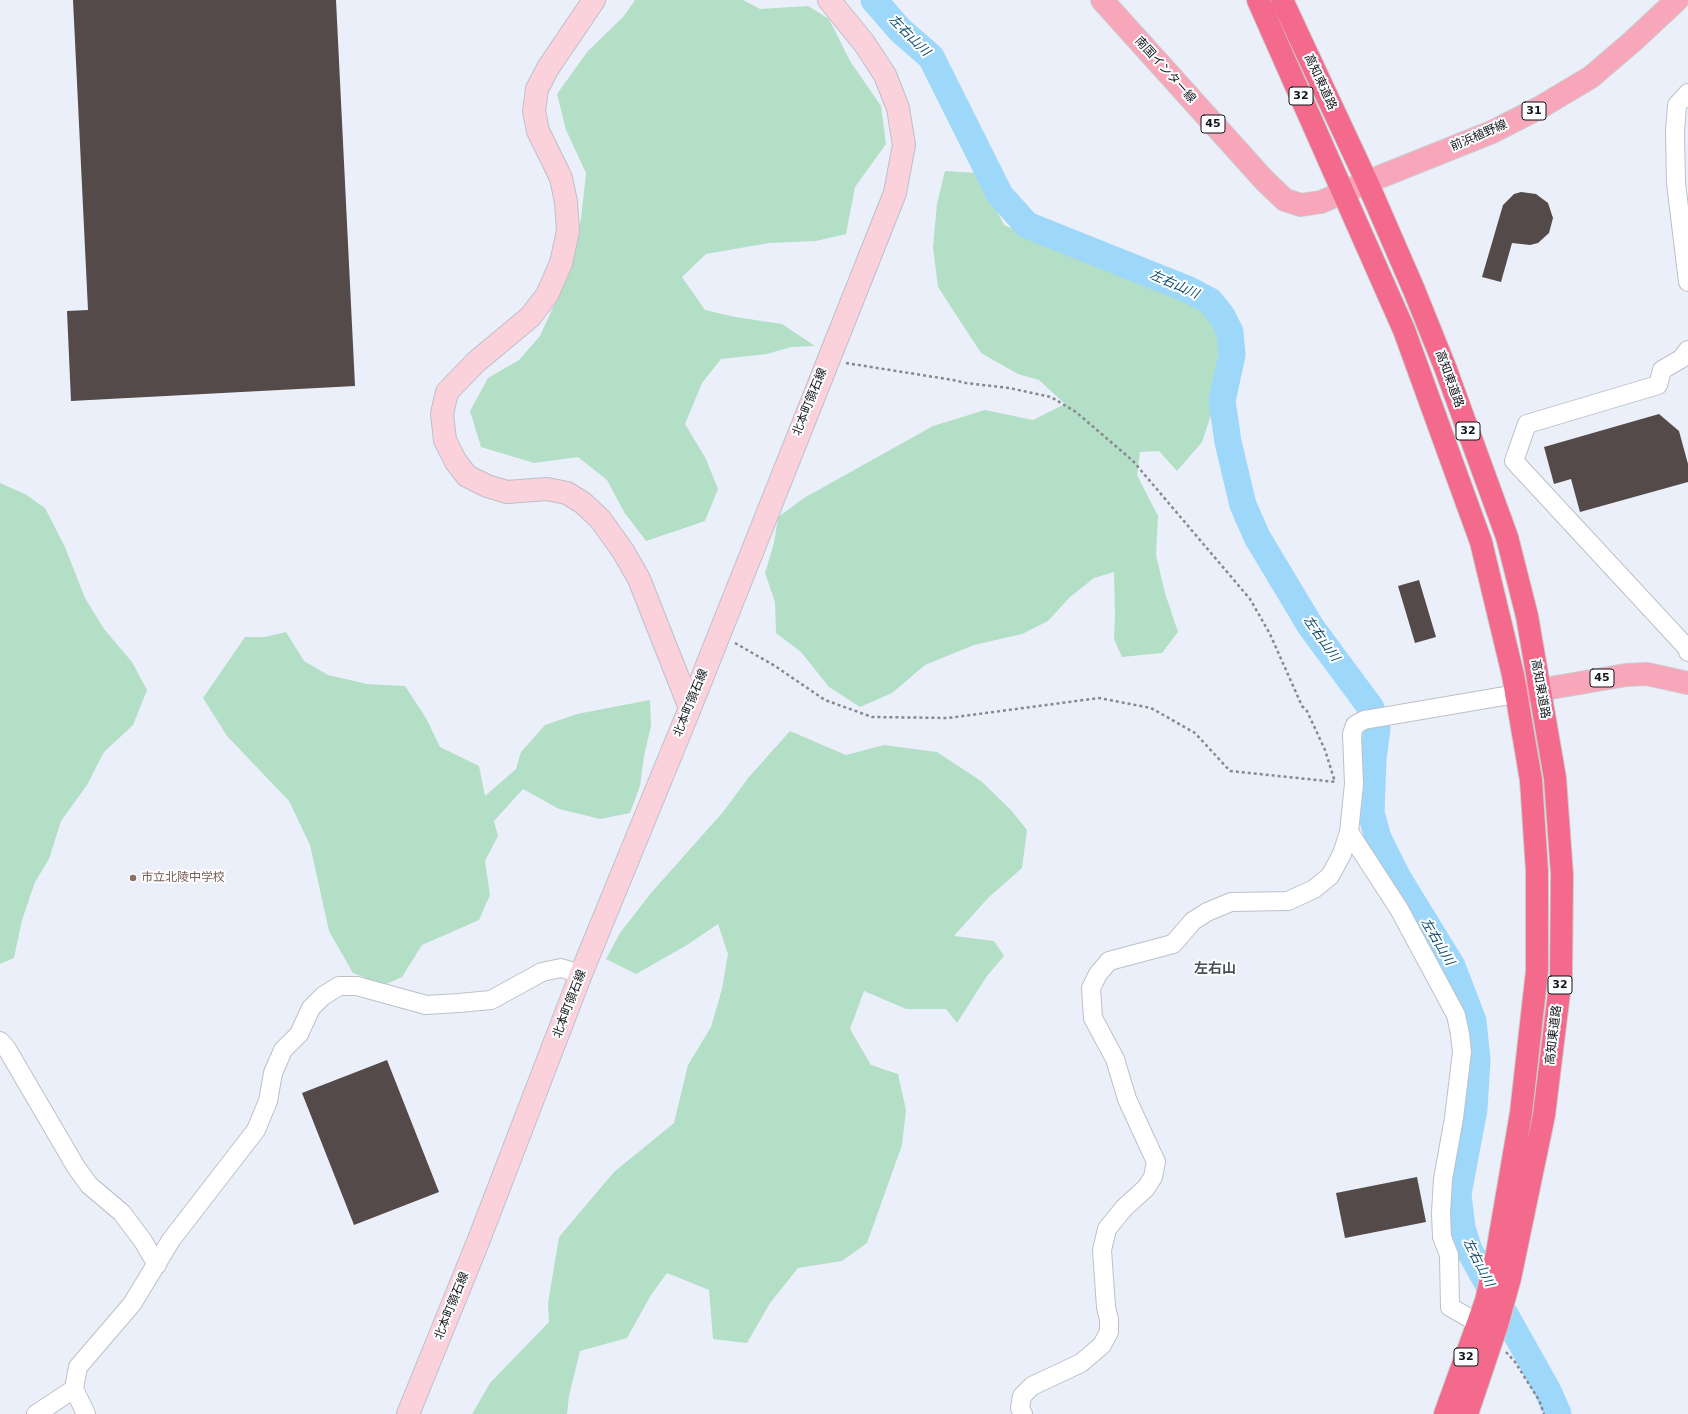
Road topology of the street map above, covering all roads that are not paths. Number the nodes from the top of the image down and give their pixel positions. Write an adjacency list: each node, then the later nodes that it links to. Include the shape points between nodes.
1 (594, 0): 16 (main road, via 548,68 537,89 534,111 538,131 561,178 566,202 568,231 561,263 547,295 530,317 476,362 447,392 442,414 445,440 456,462 467,476 507,492 547,489 566,493 583,503 600,519 639,578)
2 (829, 0): 16 (main road, 北本町領石線, via 864,43 885,75 898,108 904,145 895,193)
3 (1102, 0): 9 (main road, 南国インター線 / 45, via 1285,200 1301,205 1322,202)
4 (1258, 0): 9 (highway, 高知東道路 / 32)
5 (1282, 0): 8 (highway, 高知東道路 / 32)
6 (1677, 0): 8 (main road, 前浜植野線 / 31, via 1591,77 1539,108 1492,132)
7 (1688, 93): 10 (street, via 1677,105 1675,132 1676,183)
8 (1367, 182): 9 (main road, 前浜植野線 / 31); 14 (highway, 高知東道路 / 32, via 1445,367 1507,537 1527,616)
9 (1344, 192): 15 (highway, 高知東道路 / 32, via 1404,330 1481,542)
10 (1688, 282)
11 (1688, 350): 12 (street, via 1681,359 1662,370 1658,385 1526,424 1514,461 1688,649)
12 (1688, 652)
13 (1688, 683): 14 (main road, 45, via 1647,674 1598,678)
14 (1541, 690): 15 (main road, 45); 21 (highway, 高知東道路 / 32, via 1555,778 1561,860 1561,977 1544,1115 1510,1278)
15 (1516, 694): 17 (street, via 1364,720 1355,725 1352,734 1354,784); 21 (highway, 高知東道路 / 32, via 1531,780 1537,871 1537,971 1521,1113 1497,1254 1486,1301)
16 (690, 708): 18 (main road, 北本町領石線)
17 (1349, 832): 21 (street, via 1399,909 1456,1015 1462,1052 1443,1179 1442,1237 1449,1255 1450,1307); 26 (street, via 1342,854 1330,876 1314,889 1288,901 1231,902 1207,912 1194,921 1173,944 1109,961 1098,974 1091,988 1093,1018 1115,1059 1127,1099 1156,1162 1153,1177 1146,1188 1124,1208 1107,1229 1102,1250 1109,1320 1108,1332 1102,1345 1081,1363 1032,1386 1022,1396 1020,1408)
18 (581, 974): 20 (street, via 561,968 542,972 491,1000 459,1003 426,1005 357,986 340,986 323,996 311,1008 299,1034 283,1050 273,1073 268,1101 256,1130 171,1240); 25 (main road, 北本町領石線, via 478,1242)
19 (0, 1041): 20 (street, via 89,1185 122,1213)
20 (157, 1265): 22 (street, via 132,1304 78,1366)
21 (1489, 1329): 27 (highway, 高知東道路 / 32); 28 (highway, 高知東道路 / 32)
22 (74, 1389): 23 (street); 24 (street)
23 (36, 1414)
24 (86, 1414)
25 (408, 1414)
26 (1023, 1414)
27 (1445, 1414)
28 (1466, 1414)

